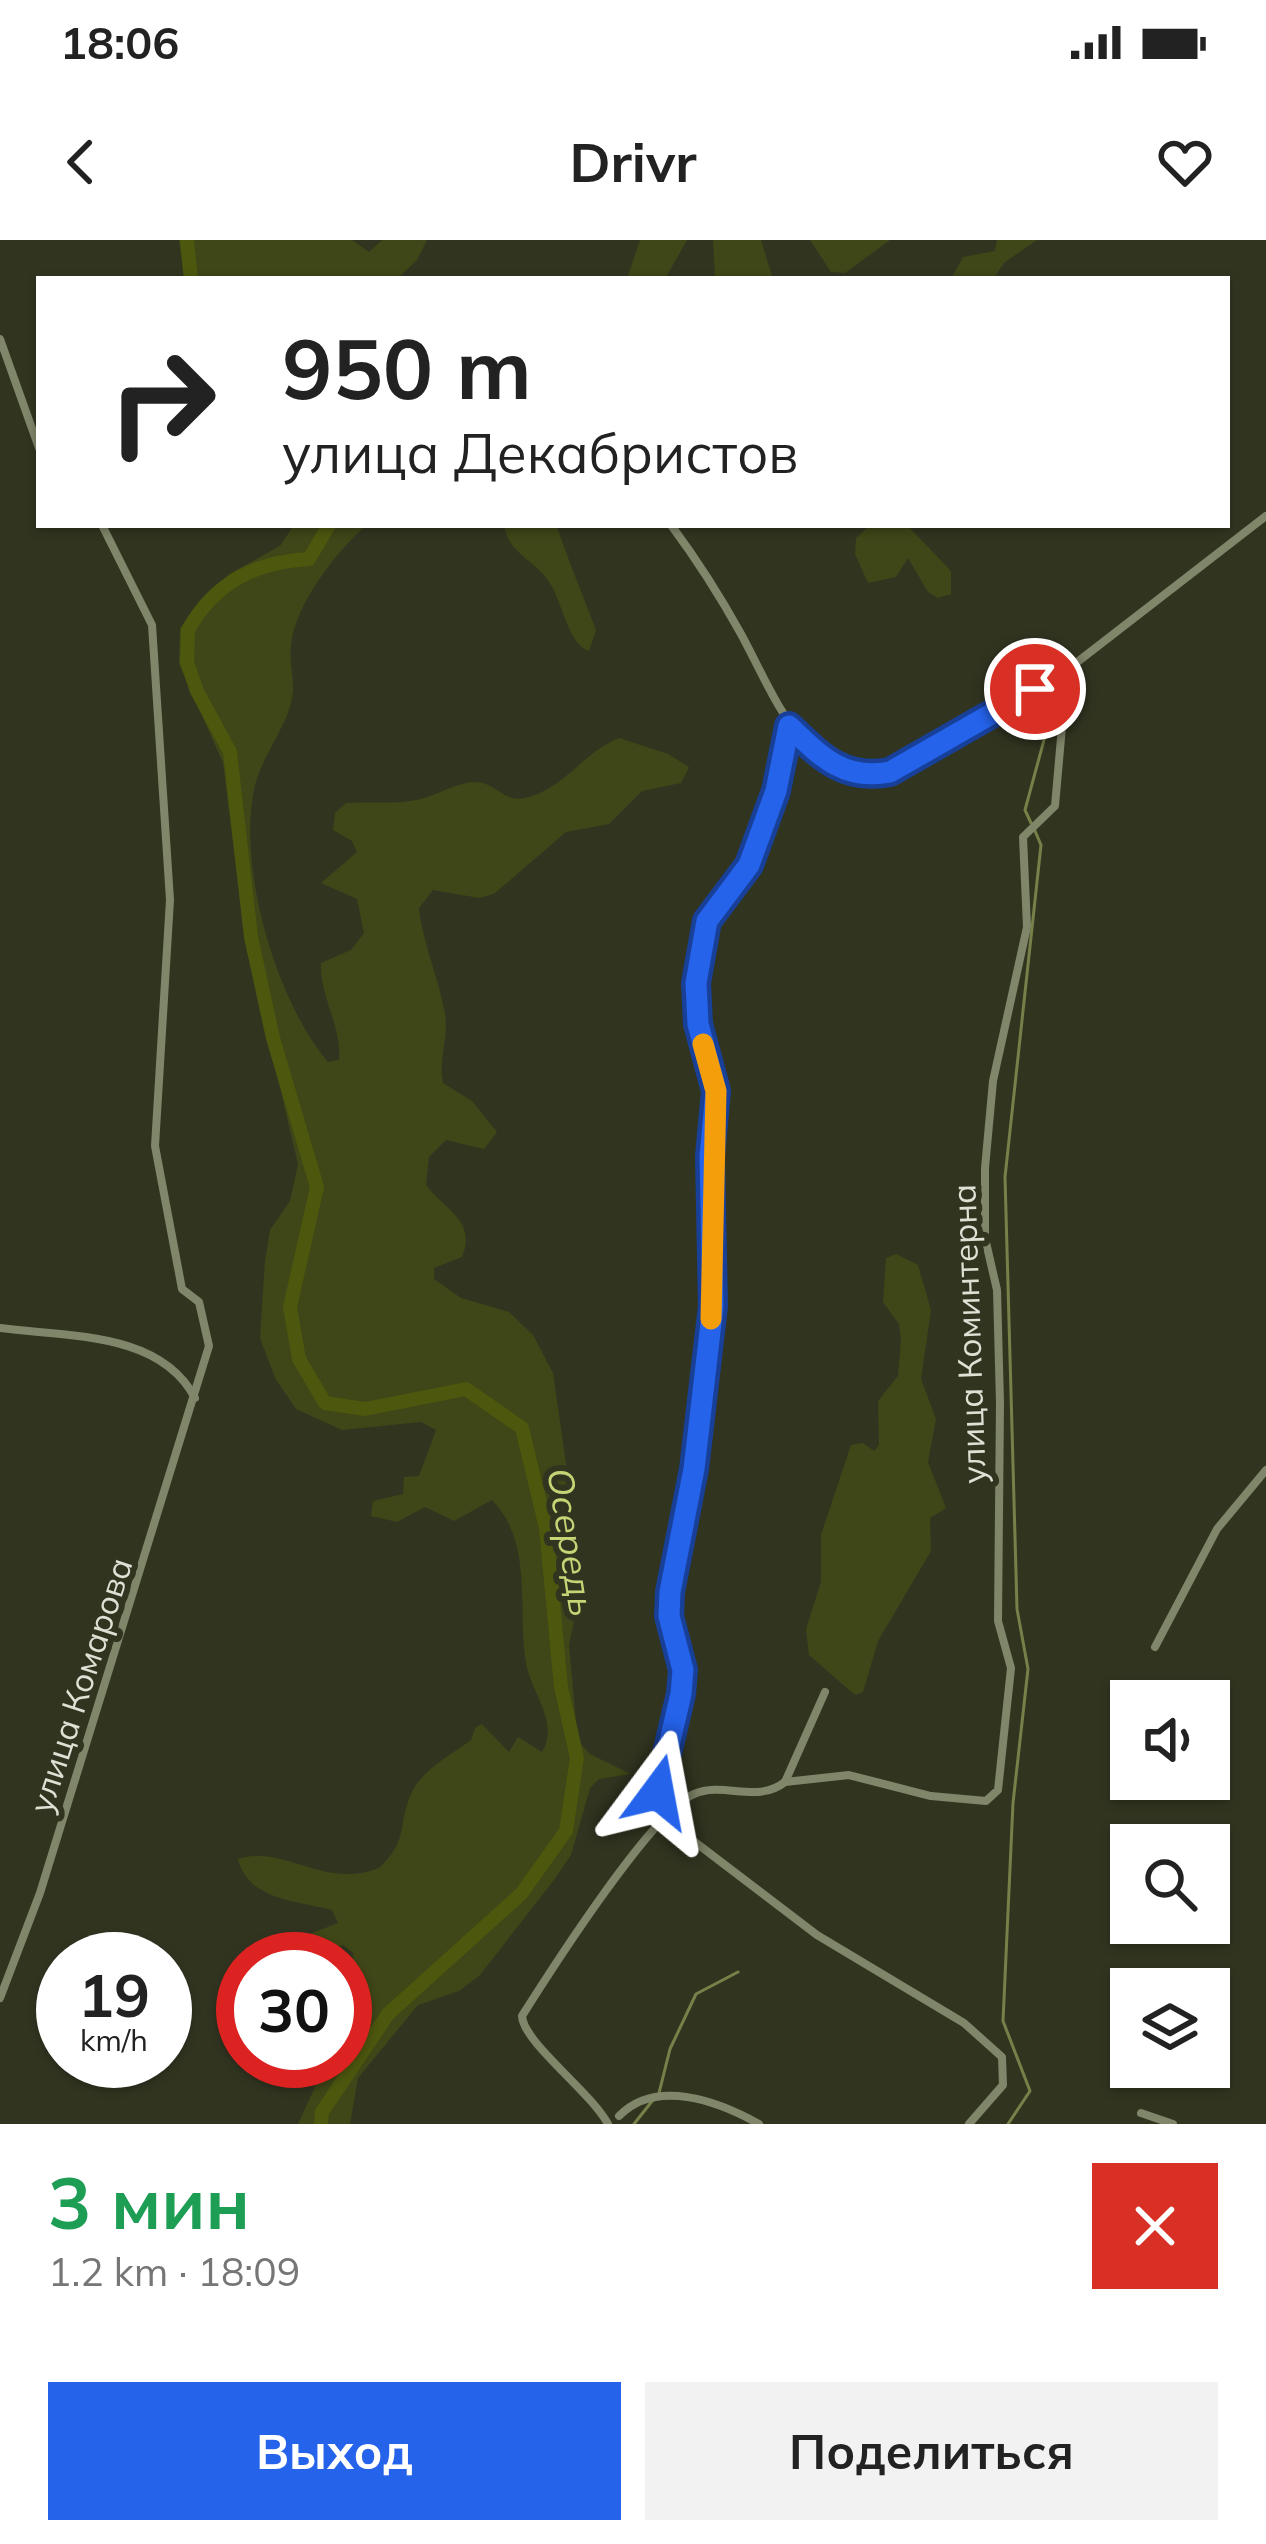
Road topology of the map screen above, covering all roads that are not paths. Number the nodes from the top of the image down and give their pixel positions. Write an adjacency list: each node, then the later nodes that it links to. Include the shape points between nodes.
1 (0, 339): 2 (street)
2 (36, 440)
3 (1266, 516): 6 (street)
4 (104, 528): 9 (street, улица Комарова, via 152,625 170,900 155,1146 182,1289 199,1302 209,1346)
5 (673, 528): 7 (street)
6 (1067, 670): 7 (street, via 890,772 838,770); 13 (street, улица Коминтерна, via 1055,806 1023,837 1027,927 993,1081 985,1168 985,1238 997,1290 998,1621 1011,1668 998,1790 986,1801 849,1775)
7 (789, 726): 14 (street, via 749,865 707,921 696,983 716,1091 713,1306 670,1592 683,1670 658,1792)
8 (0, 1328): 9 (street, via 145,1348 185,1378)
9 (196, 1399): 15 (street, улица Комарова)
10 (1266, 1470): 11 (street, via 1217,1529)
11 (1155, 1647)
12 (825, 1692): 13 (street)
13 (785, 1782): 14 (street, via 762,1793 695,1793)
14 (662, 1817): 18 (street, via 522,2016 529,2037 585,2088); 20 (street, via 817,1935 964,2024 1002,2057 1004,2085)
15 (0, 1998)
16 (1141, 2113): 21 (street)
17 (619, 2116): 19 (street, via 644,2097 668,2097 730,2108)
18 (608, 2124)
19 (759, 2124)
20 (969, 2124)
21 (1173, 2124)

